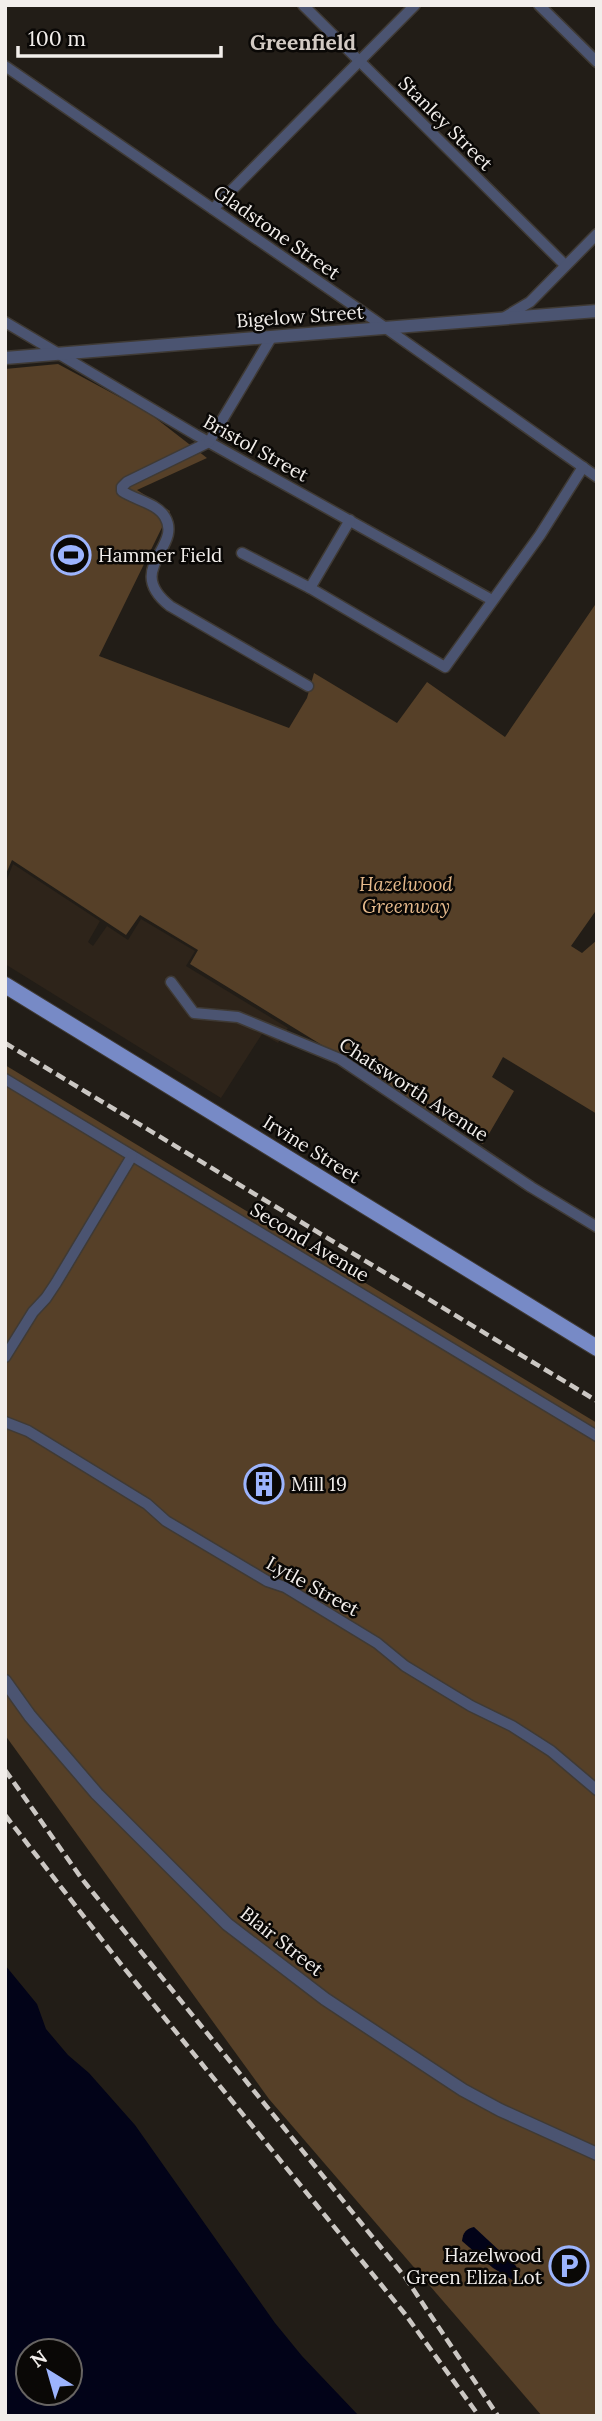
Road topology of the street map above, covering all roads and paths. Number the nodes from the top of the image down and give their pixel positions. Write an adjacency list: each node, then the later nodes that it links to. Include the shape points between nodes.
1 (303, 5): 4 (street, Stanley Street)
2 (415, 5): 4 (street)
3 (539, 5): 5 (street)
4 (359, 61): 7 (street); 9 (street, Stanley Street)
5 (597, 62)
6 (5, 66): 7 (street, Gladstone Street)
7 (213, 209): 13 (street, Gladstone Street)
8 (597, 234): 9 (street)
9 (565, 265): 11 (street, via 530,302)
10 (597, 311): 11 (street, Bigelow Street)
11 (502, 319): 13 (street, Bigelow Street)
12 (5, 322): 15 (street, Bristol Street)
13 (387, 329): 14 (street, Bigelow Street); 18 (street, Gladstone Street)
14 (271, 338): 15 (street, Bigelow Street); 17 (street)
15 (59, 355): 16 (street, Bigelow Street); 17 (street, Bristol Street)
16 (5, 358)
17 (209, 442): 20 (street, Bristol Street); 24 (street, via 122,487 127,495 166,518 169,531 150,575 157,596)
18 (583, 467): 19 (street, Gladstone Street); 23 (street)
19 (597, 477)
20 (350, 520): 22 (street); 23 (street, Bristol Street)
21 (242, 553): 22 (street)
22 (310, 588): 23 (street, via 445,667)
23 (492, 600)
24 (308, 686)
25 (172, 982): 29 (street, Chatsworth Avenue, via 194,1013 238,1017 340,1059)
26 (5, 985): 30 (main road, Irvine Street)
27 (5, 1079): 28 (street, Second Avenue)
28 (132, 1156): 31 (street, via 56,1283); 33 (street, Second Avenue)
29 (597, 1227)
30 (597, 1348)
31 (5, 1357)
32 (5, 1422): 35 (street, Lytle Street, via 29,1431 147,1504 166,1521 285,1587 377,1643 405,1666 512,1726)
33 (597, 1436)
34 (5, 1681): 36 (street, Blair Street, via 97,1794 227,1924 325,1999 463,2090)
35 (597, 1790)
36 (597, 2154)

